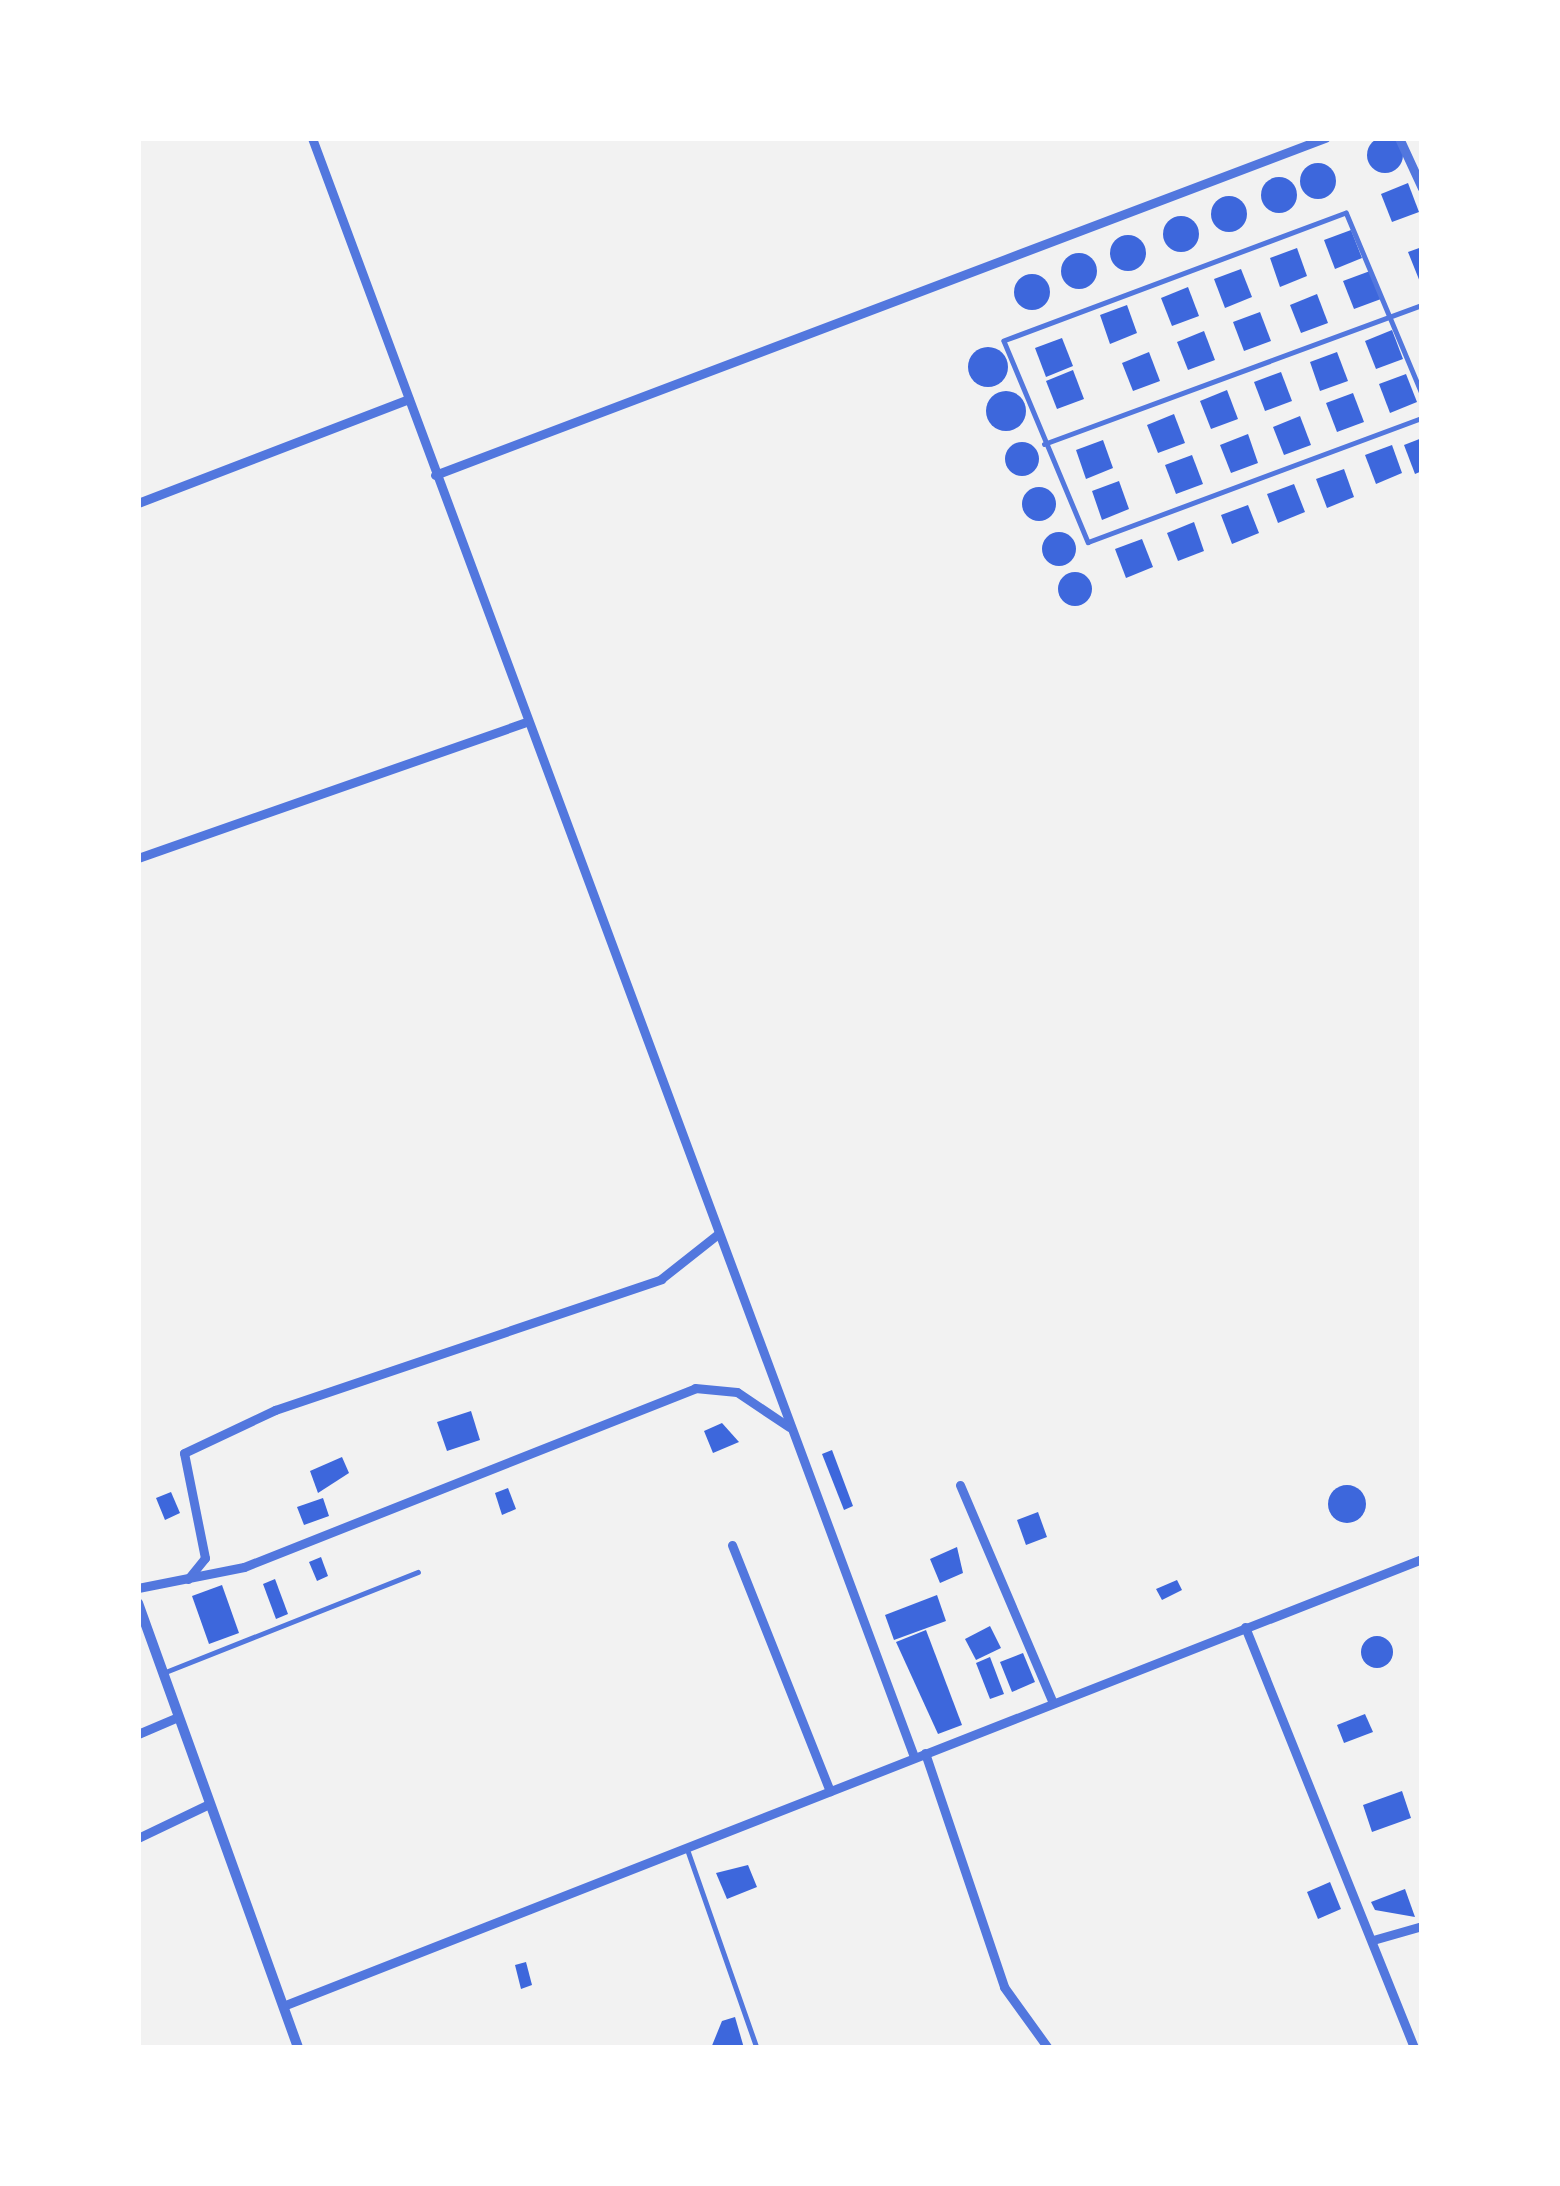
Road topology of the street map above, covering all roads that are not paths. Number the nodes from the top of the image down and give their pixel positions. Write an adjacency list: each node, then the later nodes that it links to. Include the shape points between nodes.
1 (312, 138): 8 (street)
2 (1325, 138): 11 (street)
3 (1399, 138): 4 (street)
4 (1422, 188)
5 (1422, 305): 6 (lane)
6 (1396, 315): 7 (lane); 10 (lane); 10 (lane, via 1354,217 1338,214 1007,337)
7 (1422, 394)
8 (409, 399): 11 (street); 12 (street)
9 (1422, 418): 10 (lane, via 1095,542 1080,538)
10 (1043, 444)
11 (435, 475): 13 (street)
12 (138, 503)
13 (524, 722): 14 (street); 15 (street)
14 (138, 858)
15 (718, 1234): 16 (street); 22 (street, via 661,1279 275,1410 184,1453 180,1474 205,1558)
16 (790, 1427): 22 (street, via 737,1392 695,1388 244,1567); 30 (street)
17 (960, 1485): 27 (street)
18 (732, 1545): 31 (street)
19 (1419, 1560): 21 (street); 25 (street)
20 (418, 1572): 26 (lane)
21 (1422, 1577)
22 (188, 1579): 23 (street)
23 (138, 1588)
24 (138, 1603): 26 (street)
25 (1245, 1627): 27 (street); 36 (street)
26 (163, 1672): 28 (street)
27 (1053, 1703): 30 (street)
28 (178, 1717): 29 (street); 32 (street)
29 (138, 1735)
30 (920, 1755): 31 (street); 40 (street, via 1004,1988)
31 (830, 1791): 34 (street)
32 (209, 1804): 33 (street); 37 (street)
33 (138, 1838)
34 (687, 1848): 37 (street); 39 (lane)
35 (1422, 1926): 36 (street)
36 (1373, 1940): 41 (street)
37 (283, 2006): 38 (street)
38 (298, 2048)
39 (757, 2048)
40 (1048, 2048)
41 (1414, 2048)

